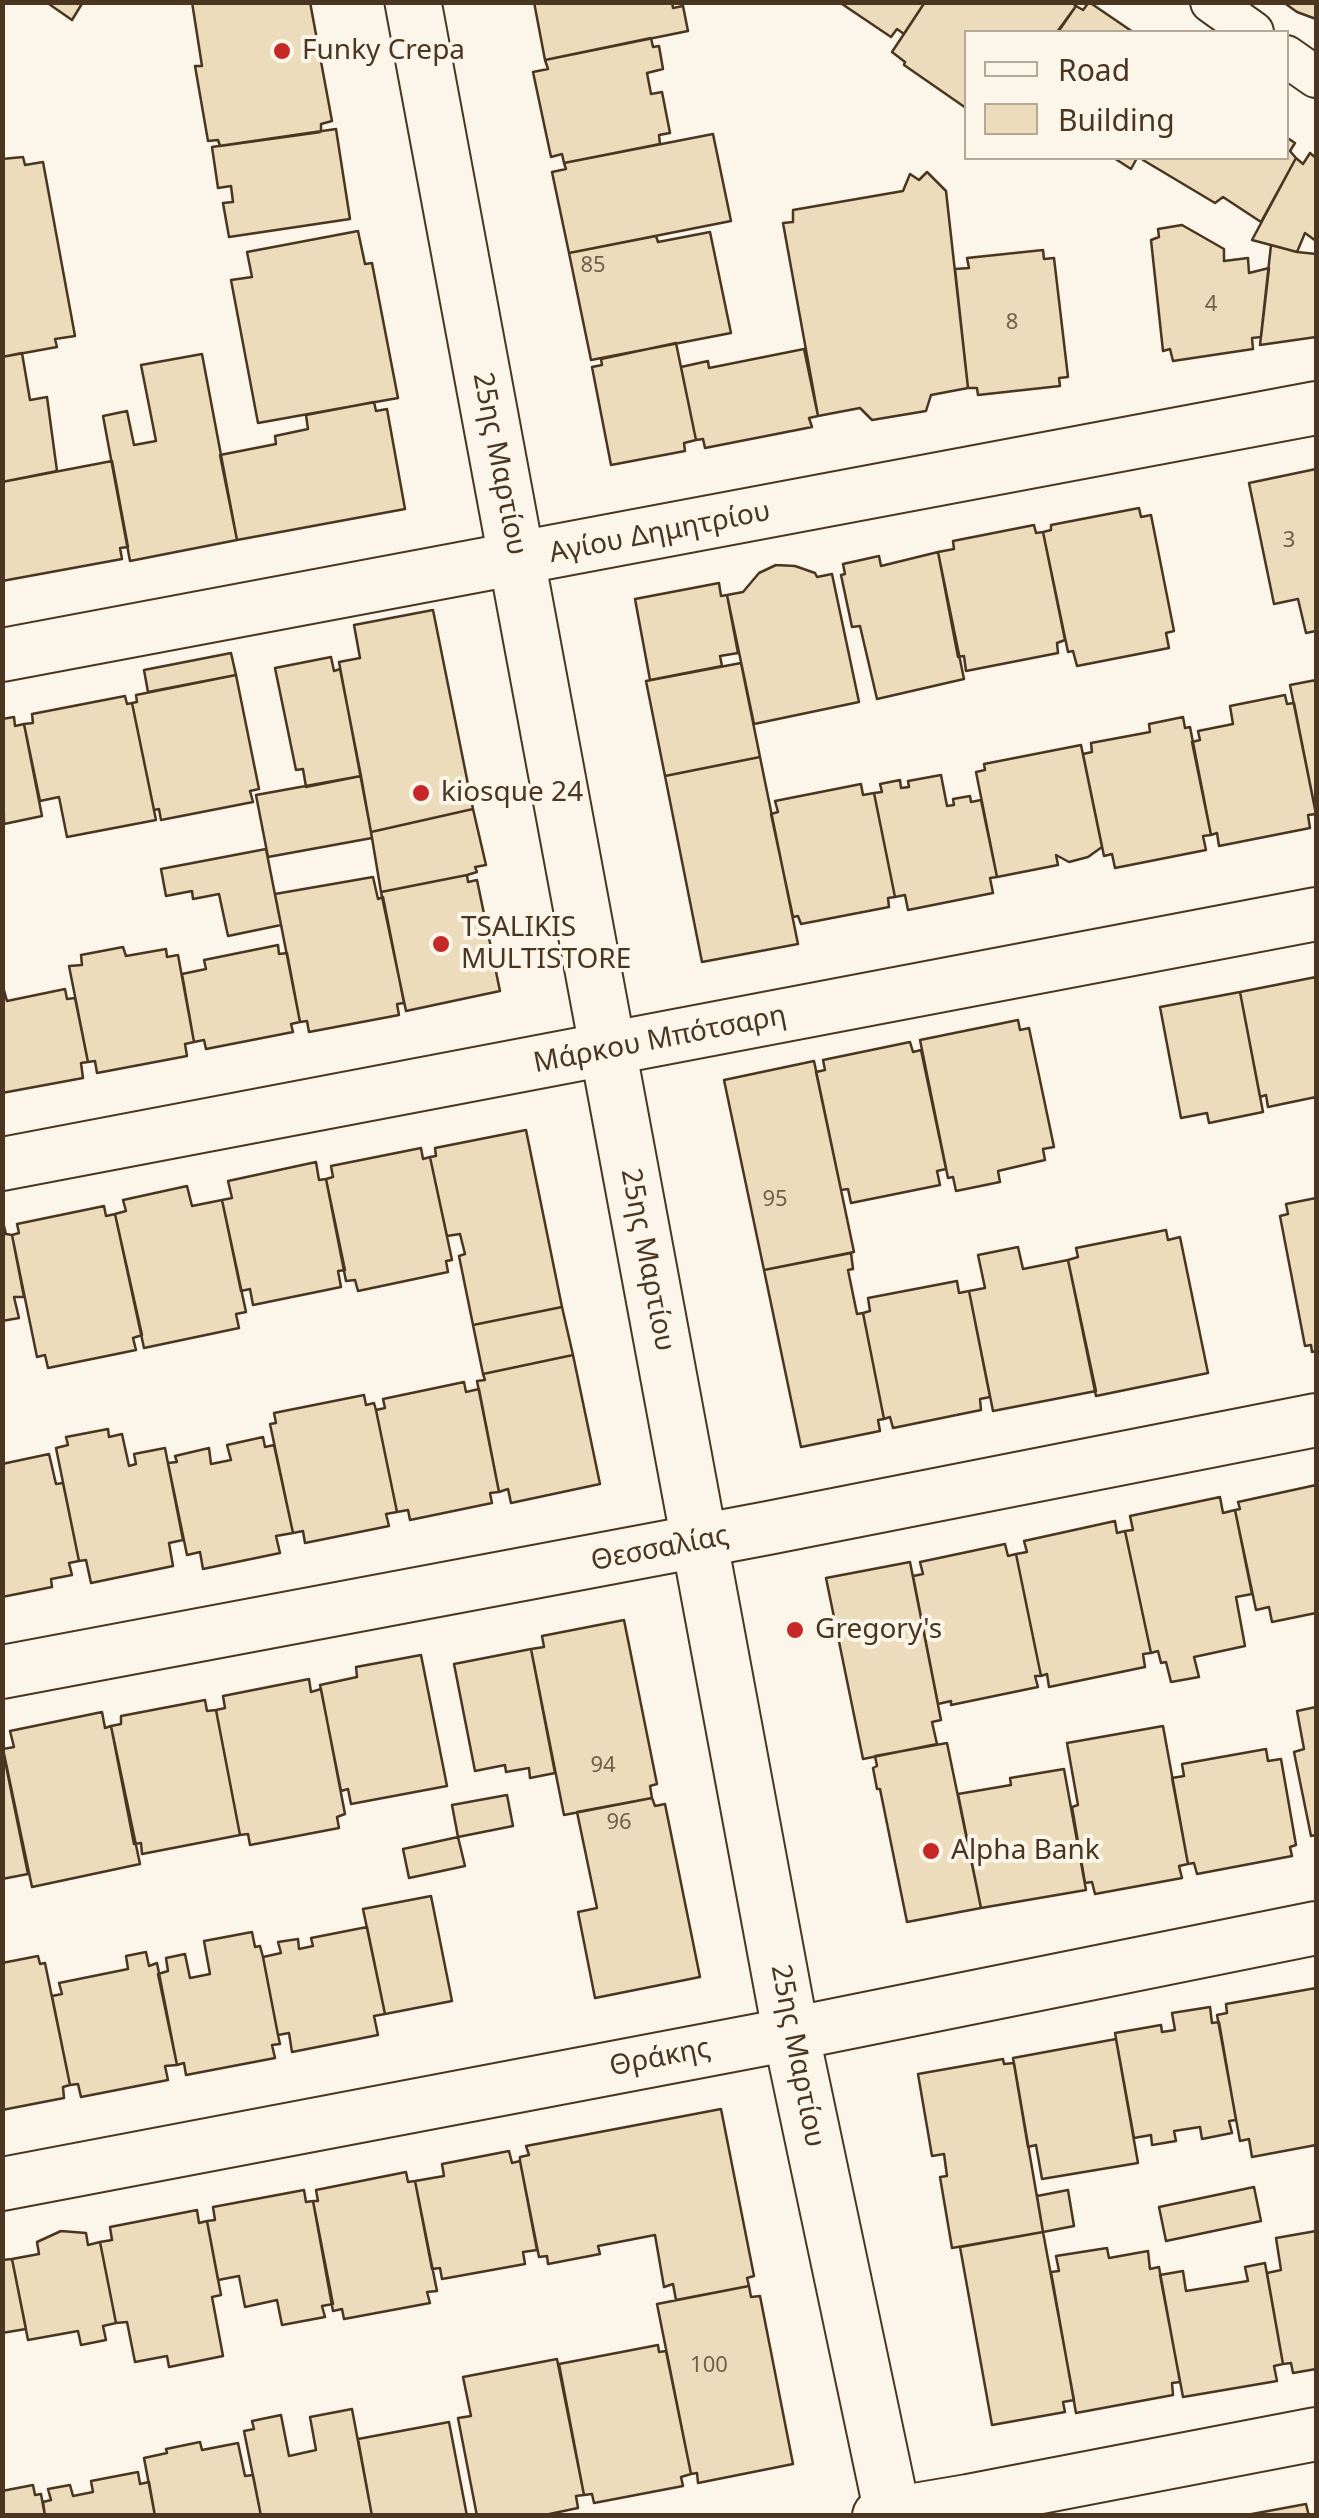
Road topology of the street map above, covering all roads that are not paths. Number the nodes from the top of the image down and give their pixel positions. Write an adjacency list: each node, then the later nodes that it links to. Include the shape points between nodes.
1 (412, 2): 7 (main road, 25ης Μαρτίου)
2 (1211, 2): 3 (street)
3 (1250, 30)
4 (1289, 58): 5 (street)
5 (1316, 77)
6 (1316, 408): 7 (street, Αγίου Δημητρίου)
7 (516, 560): 8 (street, Αγίου Δημητρίου); 10 (main road, 25ης Μαρτίου)
8 (2, 655)
9 (1316, 914): 10 (street, Μάρκου Μπότσαρη)
10 (608, 1050): 11 (street, Μάρκου Μπότσαρη); 13 (main road, 25ης Μαρτίου)
11 (2, 1164)
12 (1316, 1420): 13 (street, Θεσσαλίας)
13 (699, 1541): 14 (street, Θεσσαλίας); 16 (main road, 25ης Μαρτίου)
14 (2, 1672)
15 (1316, 1928): 16 (street, Θράκης)
16 (791, 2034): 17 (street, Θράκης); 19 (main road, 25ης Μαρτίου)
17 (2, 2184)
18 (1316, 2434): 19 (street)
19 (888, 2515)

